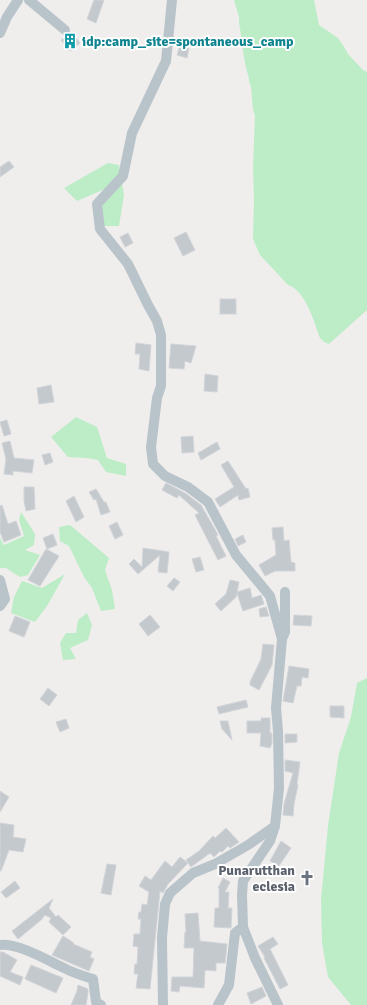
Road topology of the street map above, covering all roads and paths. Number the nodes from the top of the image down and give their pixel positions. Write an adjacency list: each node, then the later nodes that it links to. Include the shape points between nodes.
1 (18, 0): 5 (street)
2 (29, 0): 4 (street)
3 (172, 0): 9 (street, via 166,61 132,133 123,176 97,204 100,229 128,264 157,321 161,335 161,386 157,398 151,447 153,464 165,476 188,487 208,502 236,555 270,596)
4 (65, 30)
5 (0, 33)
6 (0, 580): 8 (street, via 5,599)
7 (285, 592): 9 (street, via 286,632)
8 (0, 606)
9 (282, 639): 10 (street, via 276,708 279,788)
10 (275, 826): 11 (street, via 270,841 243,881); 14 (street, via 215,864 193,872 170,893 165,904 162,938)
11 (243, 927): 15 (street, via 235,933 229,985); 16 (street)
12 (0, 945): 13 (street, via 39,955 65,969 93,979 96,1002)
13 (102, 1005)
14 (163, 1005)
15 (218, 1005)
16 (278, 1005)

